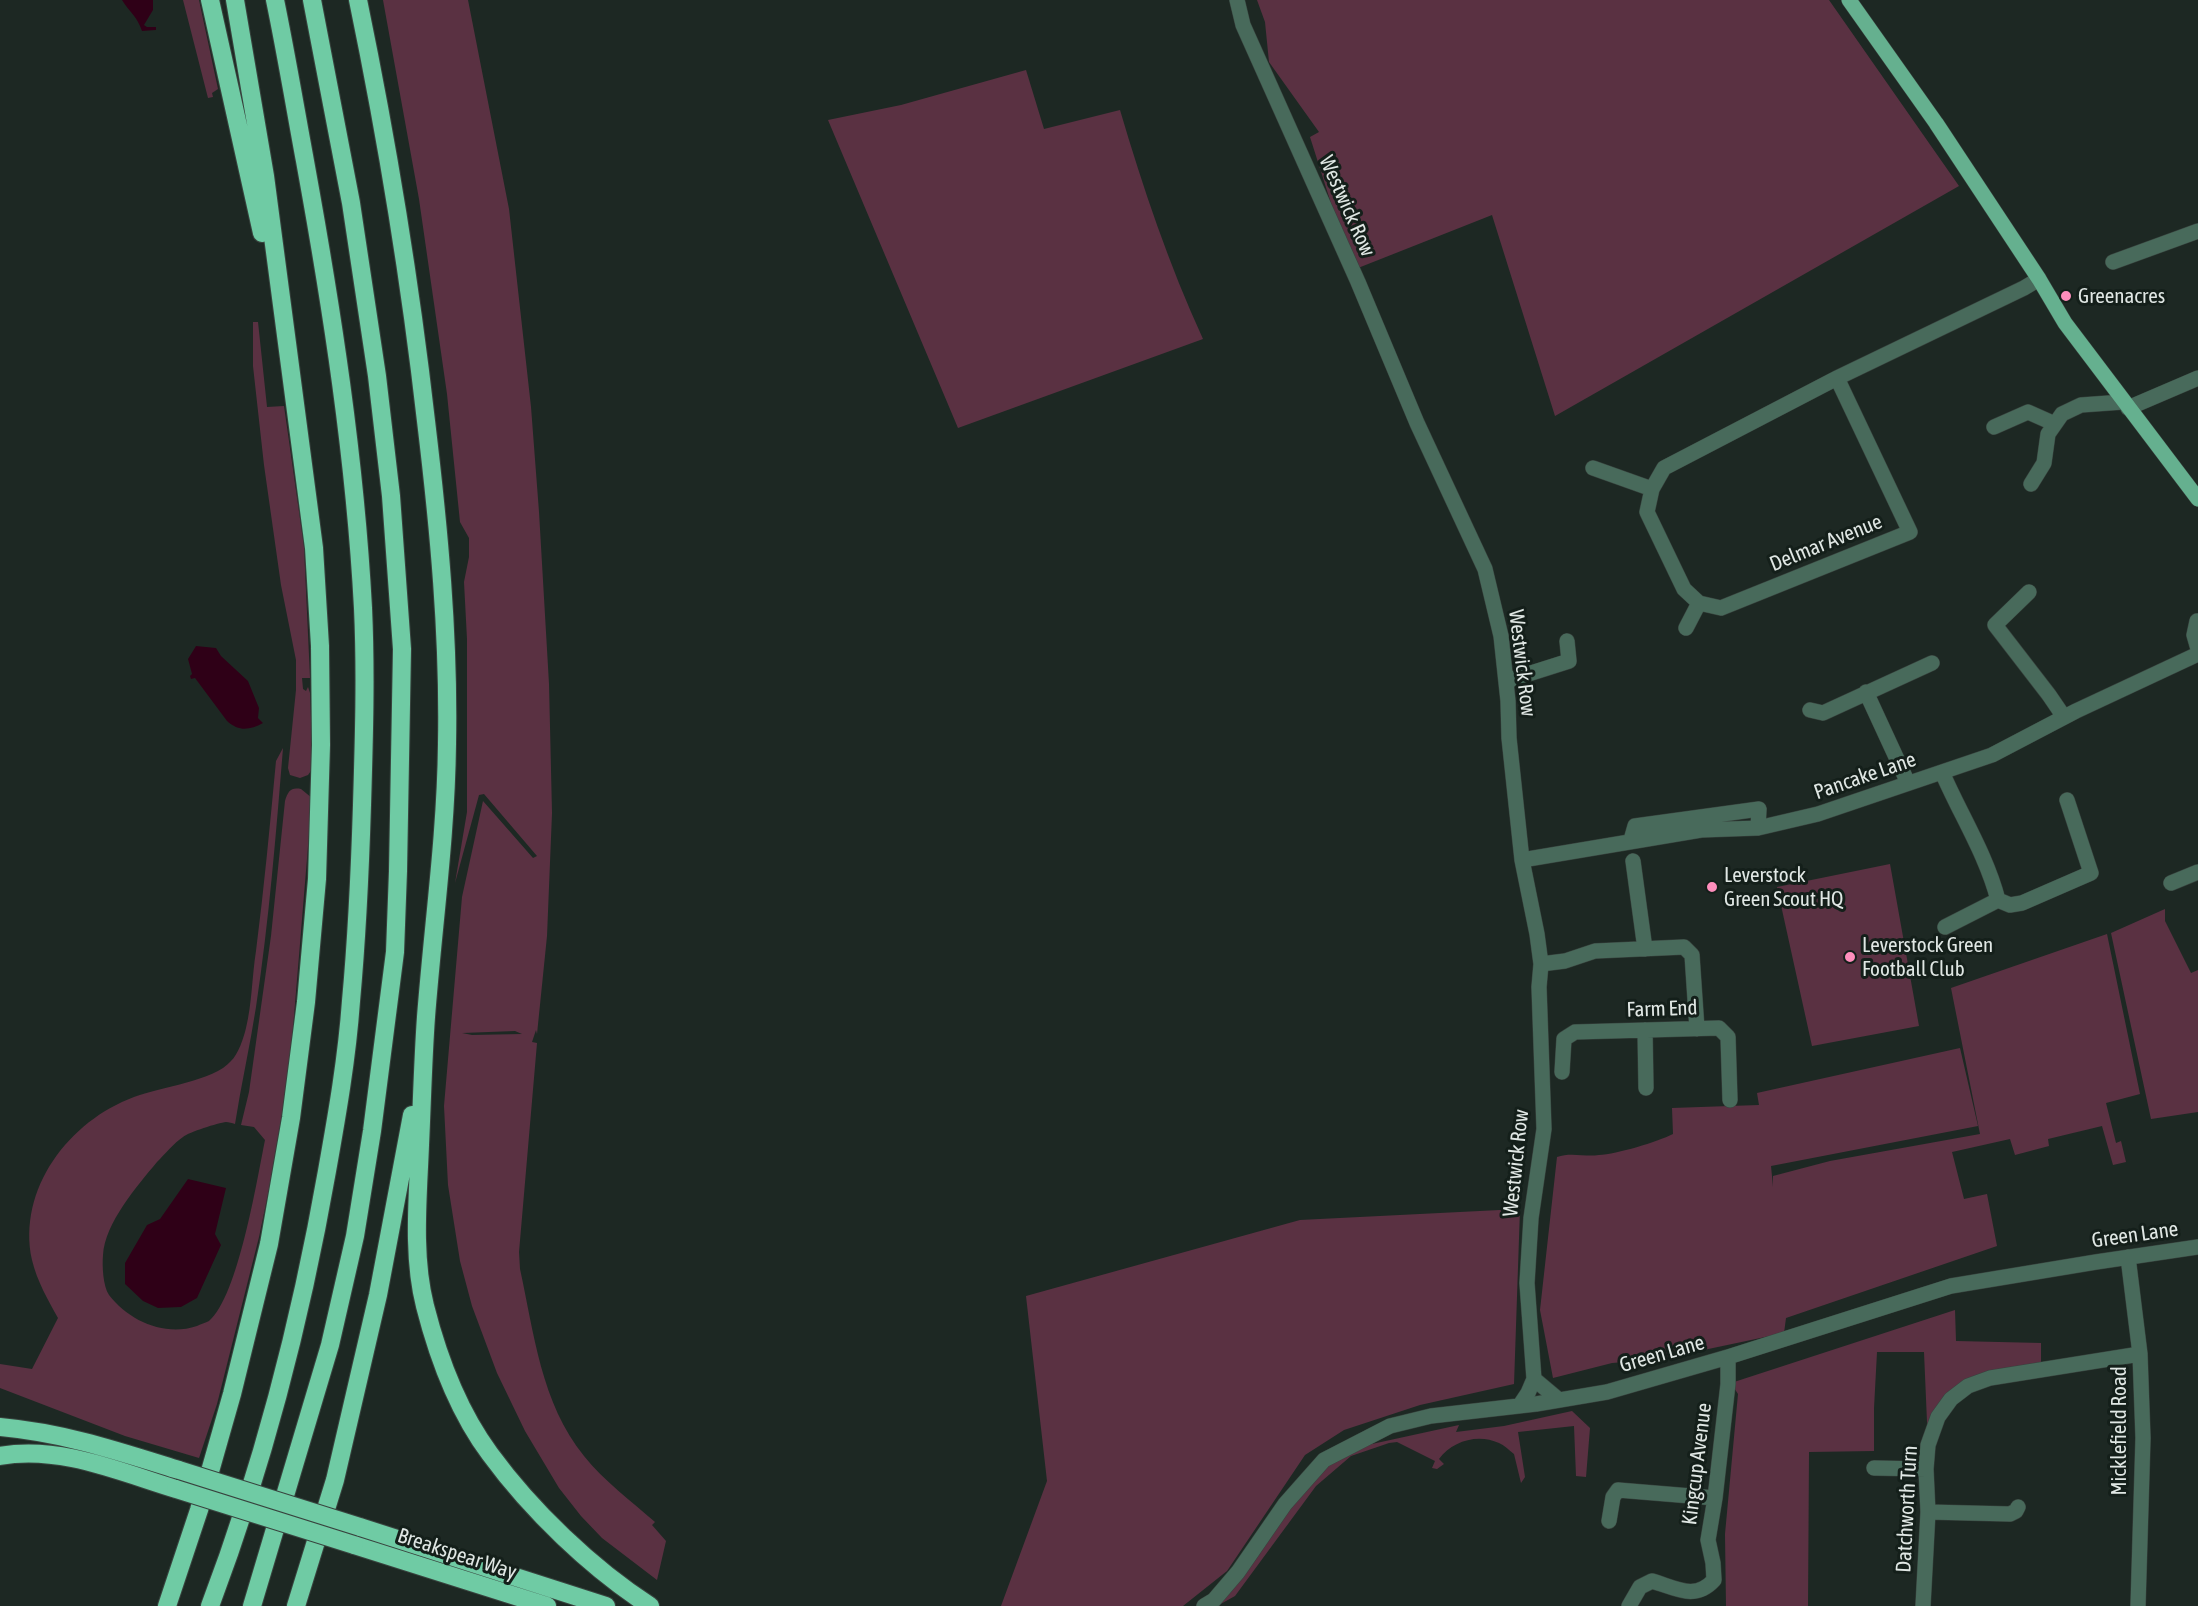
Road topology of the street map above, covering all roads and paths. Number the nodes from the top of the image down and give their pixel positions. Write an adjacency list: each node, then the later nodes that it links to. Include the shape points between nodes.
1 (210, 0): 11 (highway)
2 (235, 0): 11 (highway, via 265,176)
3 (275, 0): 69 (highway, via 333,328 355,500 365,718 360,873 351,1005 318,1221 293,1336 265,1437)
4 (312, 0): 70 (highway, via 351,203 392,496 402,649 395,952 355,1236 330,1345)
5 (358, 0): 44 (highway, via 392,177 417,344 445,617 446,774)
6 (1237, 0): 29 (street, Westwick Row, via 1243,25 1485,569 1501,636)
7 (1849, 0): 10 (main road)
8 (2198, 231): 9 (street)
9 (2113, 262)
10 (2039, 279): 12 (street); 14 (main road, via 2065,323)
11 (291, 373): 64 (highway, via 314,548 320,646 317,879 291,1118 269,1244)
12 (1837, 378): 19 (street, via 1664,468); 22 (street, Delmar Avenue, via 1910,532 1721,608)
13 (2198, 378): 14 (street)
14 (2126, 405): 15 (street, via 2081,405 2062,414); 20 (main road)
15 (2055, 424): 16 (street, via 2028,411); 18 (street, via 2048,434 2044,463)
16 (1994, 427)
17 (1593, 468): 19 (street)
18 (2031, 484)
19 (1652, 489): 22 (street, via 1647,513 1684,589)
20 (2198, 499)
21 (2029, 592): 32 (street, via 1995,625)
22 (1699, 603): 24 (street)
23 (2197, 621): 26 (street, via 2193,636)
24 (1686, 628)
25 (1567, 641): 29 (street, via 1569,661)
26 (2198, 649)
27 (2198, 654): 32 (street, Pancake Lane)
28 (1932, 663): 30 (street)
29 (1506, 681): 36 (street, Westwick Row)
30 (1866, 692): 31 (street, via 1823,713); 34 (street)
31 (1810, 710)
32 (2064, 717): 33 (street, Pancake Lane, via 1992,755)
33 (1942, 772): 34 (street, Pancake Lane); 40 (street, via 1984,856)
34 (1908, 783): 36 (street, Pancake Lane, via 1818,814 1758,828 1759,809 1701,824 1635,826 1631,840)
35 (2067, 800): 40 (street, via 2091,873 2022,903 2010,905)
36 (1522, 860): 43 (street, Westwick Row)
37 (1633, 861): 42 (street)
38 (2198, 872): 39 (street)
39 (2171, 884)
40 (1998, 900): 41 (street)
41 (1945, 927)
42 (1646, 949): 43 (street, via 1594,951); 45 (street, via 1684,947 1692,955)
43 (1541, 964): 54 (street, Westwick Row, via 1544,1130 1531,1218 1527,1283)
44 (426, 1018): 71 (highway, via 378,1295 335,1480); 74 (highway, via 420,1271 426,1310 447,1373 489,1453 531,1503 578,1549)
45 (1696, 1029): 46 (street, Farm End); 49 (street, Farm End, via 1719,1028 1728,1037)
46 (1645, 1030): 47 (street, Farm End, via 1575,1032 1564,1039); 48 (street)
47 (1562, 1072)
48 (1646, 1088)
49 (1730, 1101)
50 (2198, 1247): 51 (street, Green Lane)
51 (2128, 1257): 52 (street, Micklefield Road); 53 (street, Green Lane, via 1951,1286)
52 (2140, 1354): 60 (street, Datchworth Turn, via 1990,1378 1968,1386 1938,1418 1928,1444); 78 (street, Micklefield Road)
53 (1728, 1357): 55 (street, Green Lane, via 1607,1392); 62 (street, Kingcup Avenue)
54 (1534, 1379): 55 (street); 56 (street)
55 (1559, 1400): 56 (street, Green Lane)
56 (1520, 1405): 75 (street, Green Lane, via 1431,1416 1390,1426 1324,1460 1285,1504 1238,1572)
57 (0, 1427): 61 (highway, via 82,1440)
58 (0, 1456): 61 (highway, via 43,1454)
59 (1874, 1468): 60 (street)
60 (1926, 1469): 65 (street, Datchworth Turn)
61 (177, 1480): 72 (highway, Breakspear Way, bridge, via 354,1545); 73 (highway, bridge, via 360,1527)
62 (1715, 1498): 66 (street, via 1618,1490); 76 (street, Kingcup Avenue, via 1708,1540 1714,1580 1694,1593 1652,1581 1640,1587)
63 (2018, 1507): 65 (street, via 2010,1514)
64 (199, 1510): 67 (highway); 68 (highway)
65 (1928, 1512): 77 (street, Datchworth Turn)
66 (1609, 1521)
67 (153, 1606)
68 (167, 1606)
69 (210, 1606)
70 (252, 1606)
71 (296, 1606)
72 (547, 1606)
73 (606, 1606)
74 (650, 1606)
75 (1204, 1606)
76 (1629, 1606)
77 (1923, 1606)
78 (2138, 1606)

